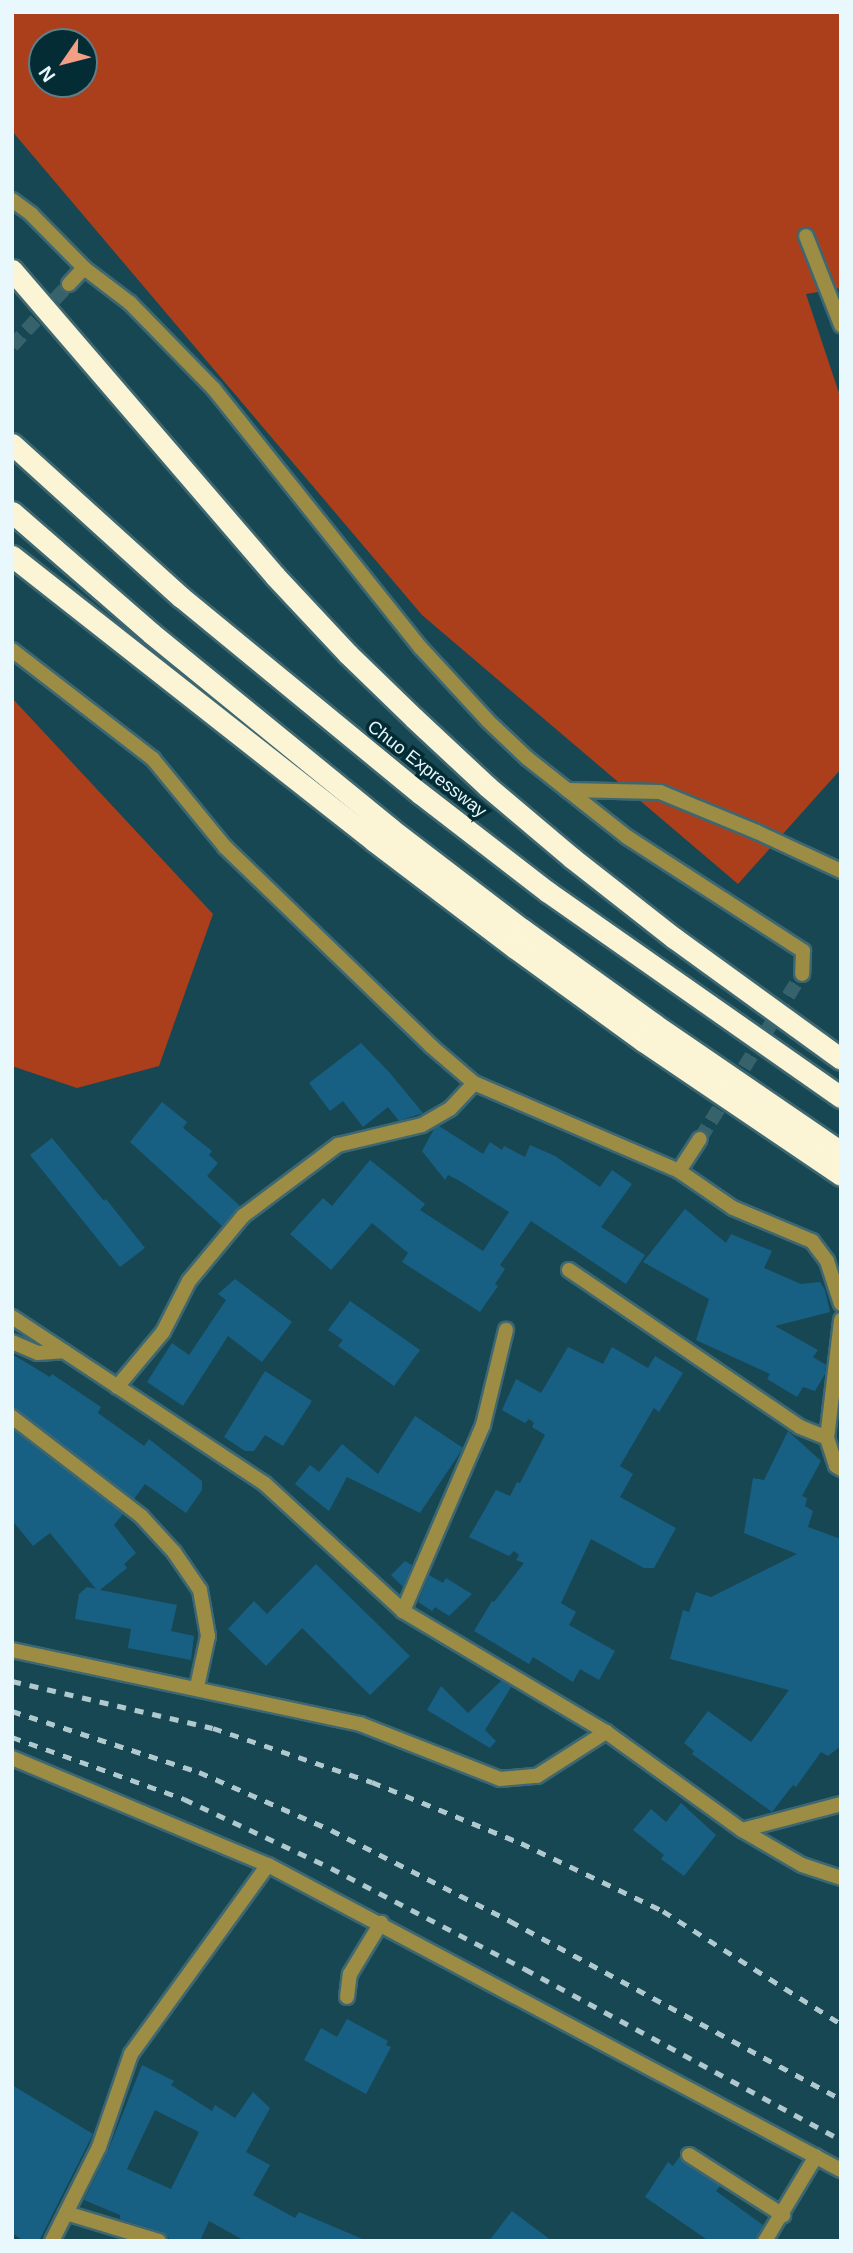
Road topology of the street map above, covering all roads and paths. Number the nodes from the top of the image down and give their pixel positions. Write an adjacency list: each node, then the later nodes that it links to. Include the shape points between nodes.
1 (12, 200): 3 (street)
2 (806, 236): 6 (street)
3 (84, 268): 5 (street); 11 (street, via 130,303 214,389 420,647 488,721)
4 (12, 270): 14 (highway, via 275,576 414,718 572,858)
5 (69, 284)
6 (841, 325)
7 (12, 444): 16 (highway, Chuo Expressway, via 181,597 421,794 548,892)
8 (12, 512): 18 (highway, via 151,634 413,845 632,1008)
9 (12, 556): 20 (highway, via 515,948)
10 (12, 650): 15 (street, via 153,759 225,847)
11 (567, 790): 12 (street, via 660,792); 13 (street, via 627,837 803,951)
12 (841, 871)
13 (802, 974)
14 (841, 1059)
15 (474, 1083): 19 (street); 28 (street, via 450,1109 422,1125 338,1145 243,1216 189,1281 163,1332)
16 (841, 1097)
17 (700, 1139): 19 (street)
18 (841, 1152)
19 (679, 1171): 22 (street, via 733,1208 812,1241 827,1261)
20 (841, 1175)
21 (569, 1270): 30 (street, via 800,1427)
22 (841, 1304)
23 (12, 1317): 27 (street)
24 (841, 1320): 30 (street)
25 (506, 1330): 32 (street, via 484,1426)
26 (12, 1342): 27 (street, via 38,1353)
27 (64, 1351): 28 (street)
28 (117, 1387): 32 (street, via 265,1484)
29 (12, 1417): 34 (street, via 141,1516 174,1552 200,1590 208,1636)
30 (827, 1438): 31 (street)
31 (841, 1469)
32 (402, 1611): 35 (street)
33 (12, 1650): 34 (street)
34 (197, 1687): 35 (street, via 360,1724 500,1779 537,1776)
35 (606, 1732): 38 (street)
36 (12, 1758): 39 (street)
37 (841, 1804): 38 (street)
38 (742, 1830): 40 (street, via 802,1865)
39 (268, 1865): 41 (street); 46 (street, via 131,2054 99,2147)
40 (841, 1878)
41 (381, 1923): 42 (street, via 350,1974); 44 (street)
42 (346, 1997)
43 (689, 2155): 47 (street)
44 (816, 2156): 45 (street); 47 (street)
45 (841, 2170)
46 (66, 2213): 48 (street); 49 (street)
47 (783, 2215): 50 (street)
48 (52, 2241)
49 (159, 2241)
50 (765, 2241)

